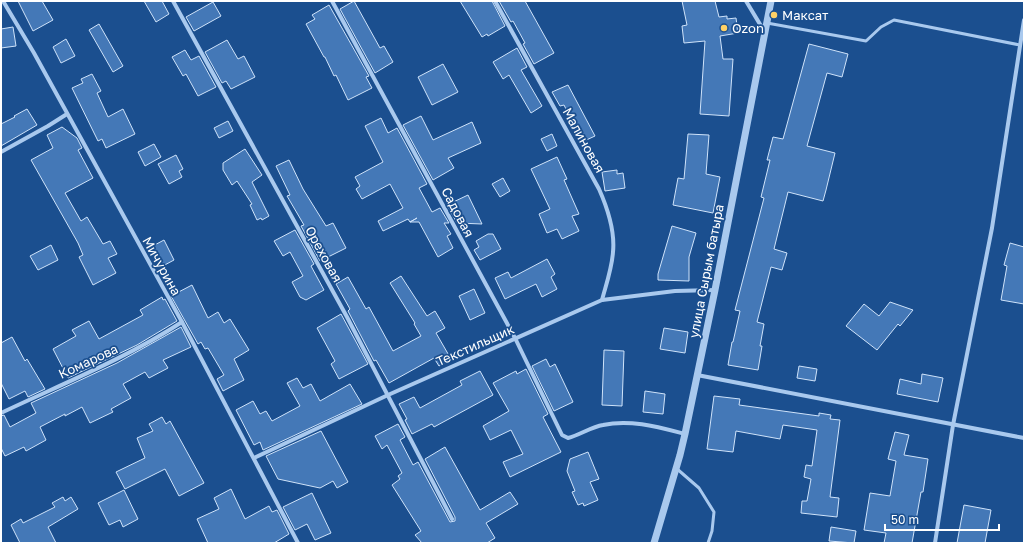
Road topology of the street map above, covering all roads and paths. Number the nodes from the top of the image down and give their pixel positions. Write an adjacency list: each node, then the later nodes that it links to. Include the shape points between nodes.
1 (2, 1): 11 (street, Мичурина)
2 (173, 1): 18 (street, Ореховая)
3 (332, 1): 16 (street, Садовая)
4 (495, 1): 14 (street, Малиновая, via 600,189 607,206 613,252)
5 (746, 1): 9 (street)
6 (771, 1): 8 (street, улица Сырым батыра)
7 (1024, 20): 10 (street)
8 (767, 23): 9 (street, улица Сырым батыра); 10 (lane, via 866,42 881,27 894,20)
9 (765, 33): 13 (street, улица Сырым батыра)
10 (1020, 45): 20 (street, via 992,228)
11 (67, 114): 12 (street); 15 (street, Мичурина)
12 (1, 152)
13 (715, 290): 14 (street, Текстильщик, via 675,291); 17 (street, улица Сырым батыра)
14 (602, 300): 16 (street, Текстильщик)
15 (182, 322): 19 (street, Комарова, via 160,337 112,362); 23 (street, Мичурина)
16 (515, 338): 18 (street, Текстильщик); 21 (street, Садовая, via 562,435 568,438 576,437 601,425 621,422 654,426)
17 (697, 375): 20 (street); 21 (street, улица Сырым батыра)
18 (388, 395): 23 (street, Текстильщик); 25 (street, Ореховая)
19 (1, 413)
20 (953, 425): 22 (street); 29 (street)
21 (685, 434): 24 (street, улица Сырым батыра)
22 (1024, 438)
23 (254, 458): 26 (street, Мичурина)
24 (676, 468): 27 (street, улица Сырым батыра); 28 (lane, via 699,488 714,512)
25 (452, 519)
26 (297, 542)
27 (654, 543)
28 (708, 543)
29 (935, 543)

